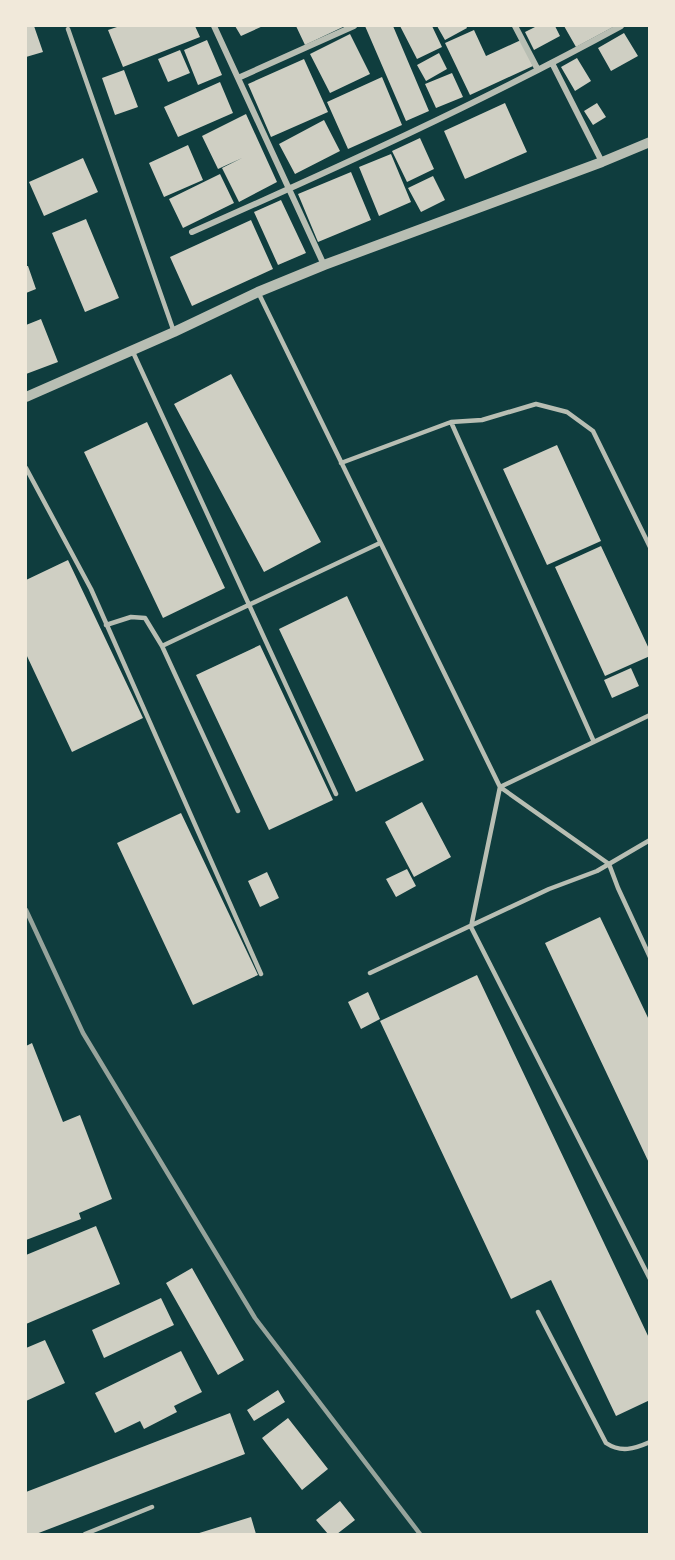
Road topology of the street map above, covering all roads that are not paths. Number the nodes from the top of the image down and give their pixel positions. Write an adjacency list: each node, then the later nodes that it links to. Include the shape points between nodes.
1 (214, 26): 8 (street)
2 (354, 26): 8 (street)
3 (515, 26): 7 (street)
4 (621, 26): 6 (street)
5 (68, 28): 15 (lane)
6 (552, 63): 7 (street); 10 (street)
7 (538, 70): 11 (street)
8 (238, 78): 11 (street)
9 (650, 142): 10 (street)
10 (602, 162): 13 (street)
11 (289, 189): 12 (street); 13 (street)
12 (192, 232)
13 (324, 265): 14 (street)
14 (258, 292): 15 (street); 19 (lane)
15 (174, 332): 16 (street)
16 (132, 350): 17 (street); 23 (lane)
17 (26, 397)
18 (451, 422): 19 (lane); 22 (lane, via 482,420 536,404 567,412 593,431); 27 (lane)
19 (341, 463): 21 (lane)
20 (26, 468): 24 (lane)
21 (380, 543): 23 (lane); 28 (lane)
22 (650, 547)
23 (249, 605): 25 (lane); 29 (lane)
24 (106, 625): 25 (lane, via 131,617 145,618); 37 (lane)
25 (162, 646): 30 (lane)
26 (650, 715): 27 (lane)
27 (594, 742): 28 (lane)
28 (500, 787): 32 (lane); 33 (lane)
29 (336, 794)
30 (238, 811)
31 (650, 840): 32 (lane)
32 (609, 864): 33 (lane); 34 (lane)
33 (471, 927): 36 (lane); 38 (lane)
34 (647, 944): 35 (lane)
35 (650, 957)
36 (370, 973)
37 (261, 974)
38 (650, 1279)
39 (538, 1312): 40 (lane, via 606,1443 630,1449)
40 (650, 1442)
41 (152, 1506): 42 (lane)
42 (85, 1534)

